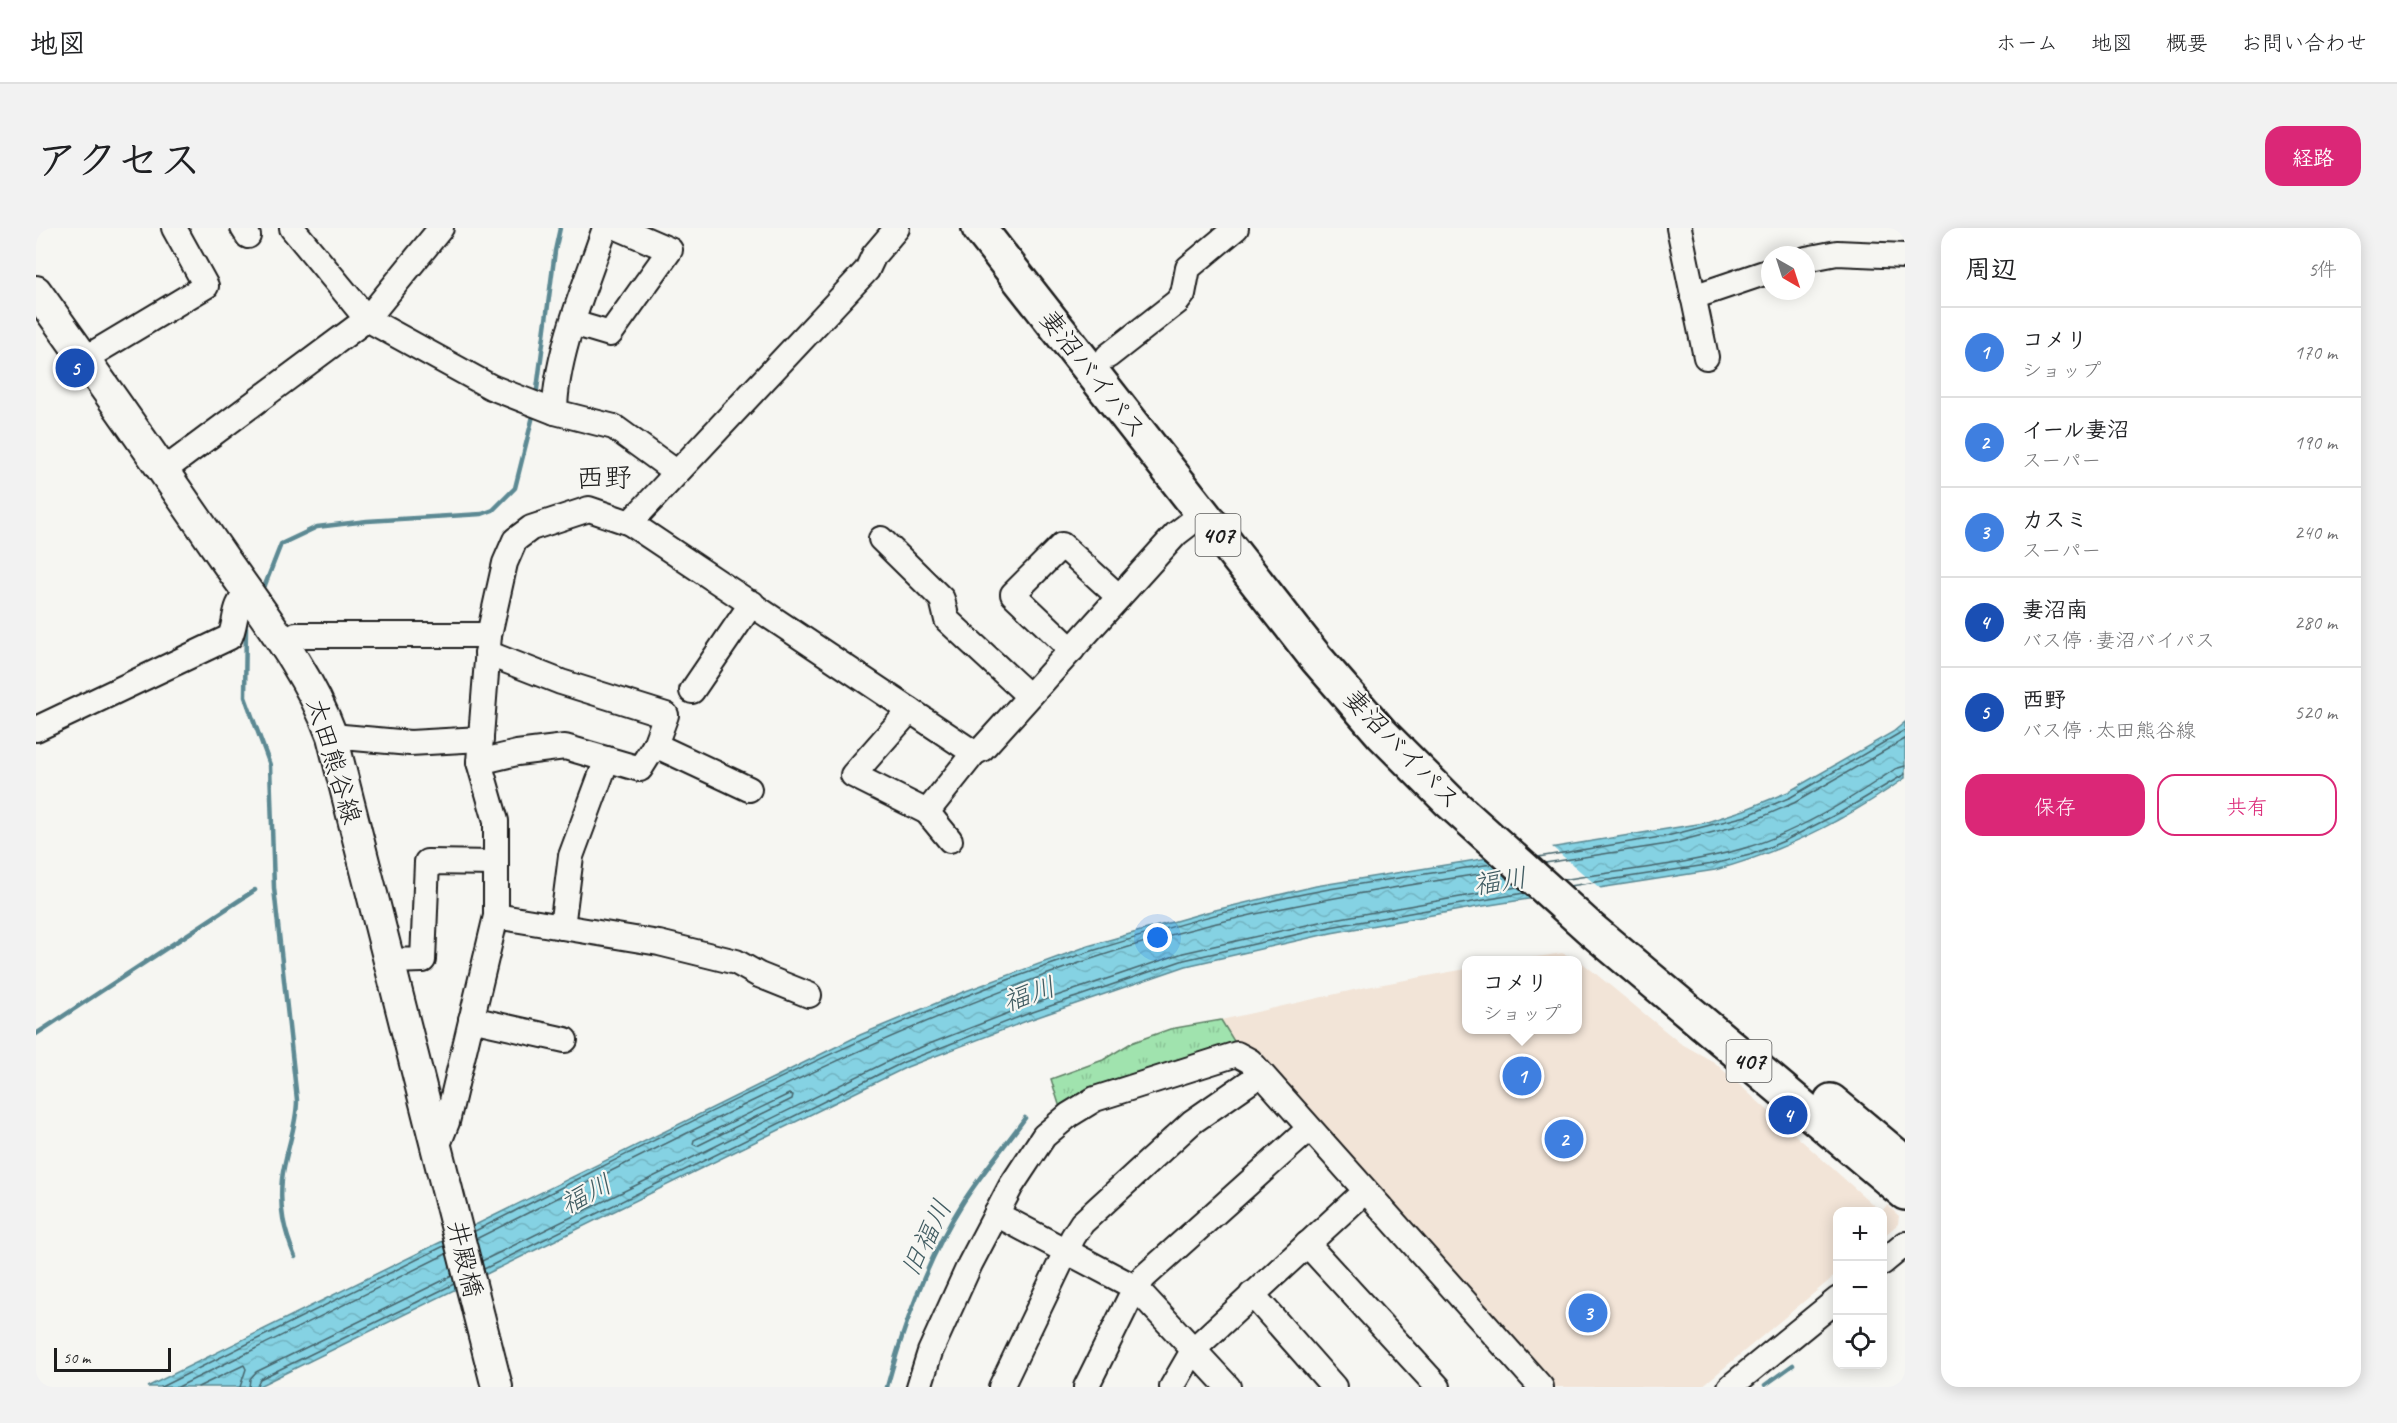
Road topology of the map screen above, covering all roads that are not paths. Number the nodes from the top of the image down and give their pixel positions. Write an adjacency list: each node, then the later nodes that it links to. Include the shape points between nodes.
1 (174, 228): 20 (street, via 206,286)
2 (292, 228): 16 (street)
3 (441, 228): 16 (street)
4 (605, 228): 17 (street)
5 (619, 228): 17 (street, via 670,250 610,334)
6 (897, 228): 23 (street, via 874,255 867,270)
7 (979, 228): 24 (highway, 妻沼バイパス / 407)
8 (1008, 228): 18 (highway, 妻沼バイパス / 407)
9 (1236, 228): 18 (street, via 1188,268 1183,294 1177,302)
10 (1678, 228): 15 (street)
11 (1905, 256): 12 (street, via 1837,253)
12 (1815, 257)
13 (1761, 274): 15 (street)
14 (36, 291): 20 (main road, 太田熊谷線)
15 (1694, 297): 19 (street)
16 (366, 319): 21 (street, via 491,387); 22 (street)
17 (573, 323): 21 (street, via 555,391)
18 (1107, 356): 44 (highway, 妻沼バイパス / 407, via 1331,641)
19 (1706, 357)
20 (84, 359): 22 (main road, 太田熊谷線)
21 (555, 412): 23 (street, via 614,427)
22 (164, 471): 27 (main road, 太田熊谷線)
23 (676, 472): 25 (street)
24 (1202, 514): 28 (street, via 1176,534); 44 (highway, 妻沼バイパス / 407, via 1382,734)
25 (630, 522): 29 (street); 31 (street, via 589,509 531,528 515,540 505,563)
26 (881, 539): 34 (street, via 942,598 947,620)
27 (248, 593): 30 (main road, 太田熊谷線); 36 (street, via 237,605 230,637)
28 (1119, 597): 32 (street); 32 (street, via 1062,544 1013,594)
29 (752, 603): 33 (street); 35 (street)
30 (282, 644): 31 (street, via 296,635); 37 (main road, 太田熊谷線, via 309,684)
31 (488, 644): 38 (street, via 561,682 666,716); 39 (street)
32 (1072, 650): 34 (street)
33 (692, 691)
34 (1029, 696): 40 (street)
35 (910, 710): 40 (street); 43 (street, via 853,775)
36 (36, 729)
37 (332, 736): 39 (street); 50 (main road, 太田熊谷線)
38 (655, 745): 41 (street, via 640,769); 42 (street)
39 (480, 751): 41 (street, via 517,753 565,747); 46 (street, via 496,821)
40 (974, 753): 43 (street)
41 (607, 759): 48 (street, via 571,856)
42 (749, 789)
43 (927, 812): 45 (street)
44 (1488, 821): 49 (highway, 妻沼バイパス / 407)
45 (950, 840)
46 (496, 862): 47 (street); 50 (street, via 427,862 423,960)
47 (496, 916): 48 (street); 52 (street)
48 (562, 927): 51 (street, via 659,943 736,962)
49 (1605, 928): 57 (highway, 妻沼バイパス / 407); 59 (highway, 妻沼バイパス / 407)
50 (389, 961): 56 (main road, 太田熊谷線)
51 (809, 995)
52 (471, 1019): 53 (street); 56 (street, via 447,1122)
53 (565, 1040)
54 (1261, 1074): 55 (street); 61 (street, via 1237,1054 1095,1099 1044,1136); 64 (street, via 1192,1122 1100,1205 1082,1223)
55 (1309, 1129): 58 (street); 66 (street)
56 (437, 1147): 60 (main road, 太田熊谷線)
57 (1905, 1162)
58 (1364, 1192): 62 (street); 70 (street)
59 (1905, 1193)
60 (450, 1197): 71 (main road, 井殿橋)
61 (996, 1214): 64 (street); 72 (street, via 930,1352)
62 (1307, 1244): 67 (street); 78 (street)
63 (1905, 1244): 65 (street)
64 (1067, 1250): 66 (street); 73 (street)
65 (1884, 1261)
66 (1136, 1288): 69 (street); 74 (street)
67 (1252, 1294): 69 (street); 77 (street)
68 (1833, 1303): 79 (street)
69 (1194, 1349): 75 (street); 76 (street)
70 (1526, 1382)
71 (497, 1387)
72 (919, 1387)
73 (1001, 1387)
74 (1086, 1387)
75 (1172, 1387)
76 (1228, 1387)
77 (1335, 1387)
78 (1438, 1387)
79 (1730, 1387)

